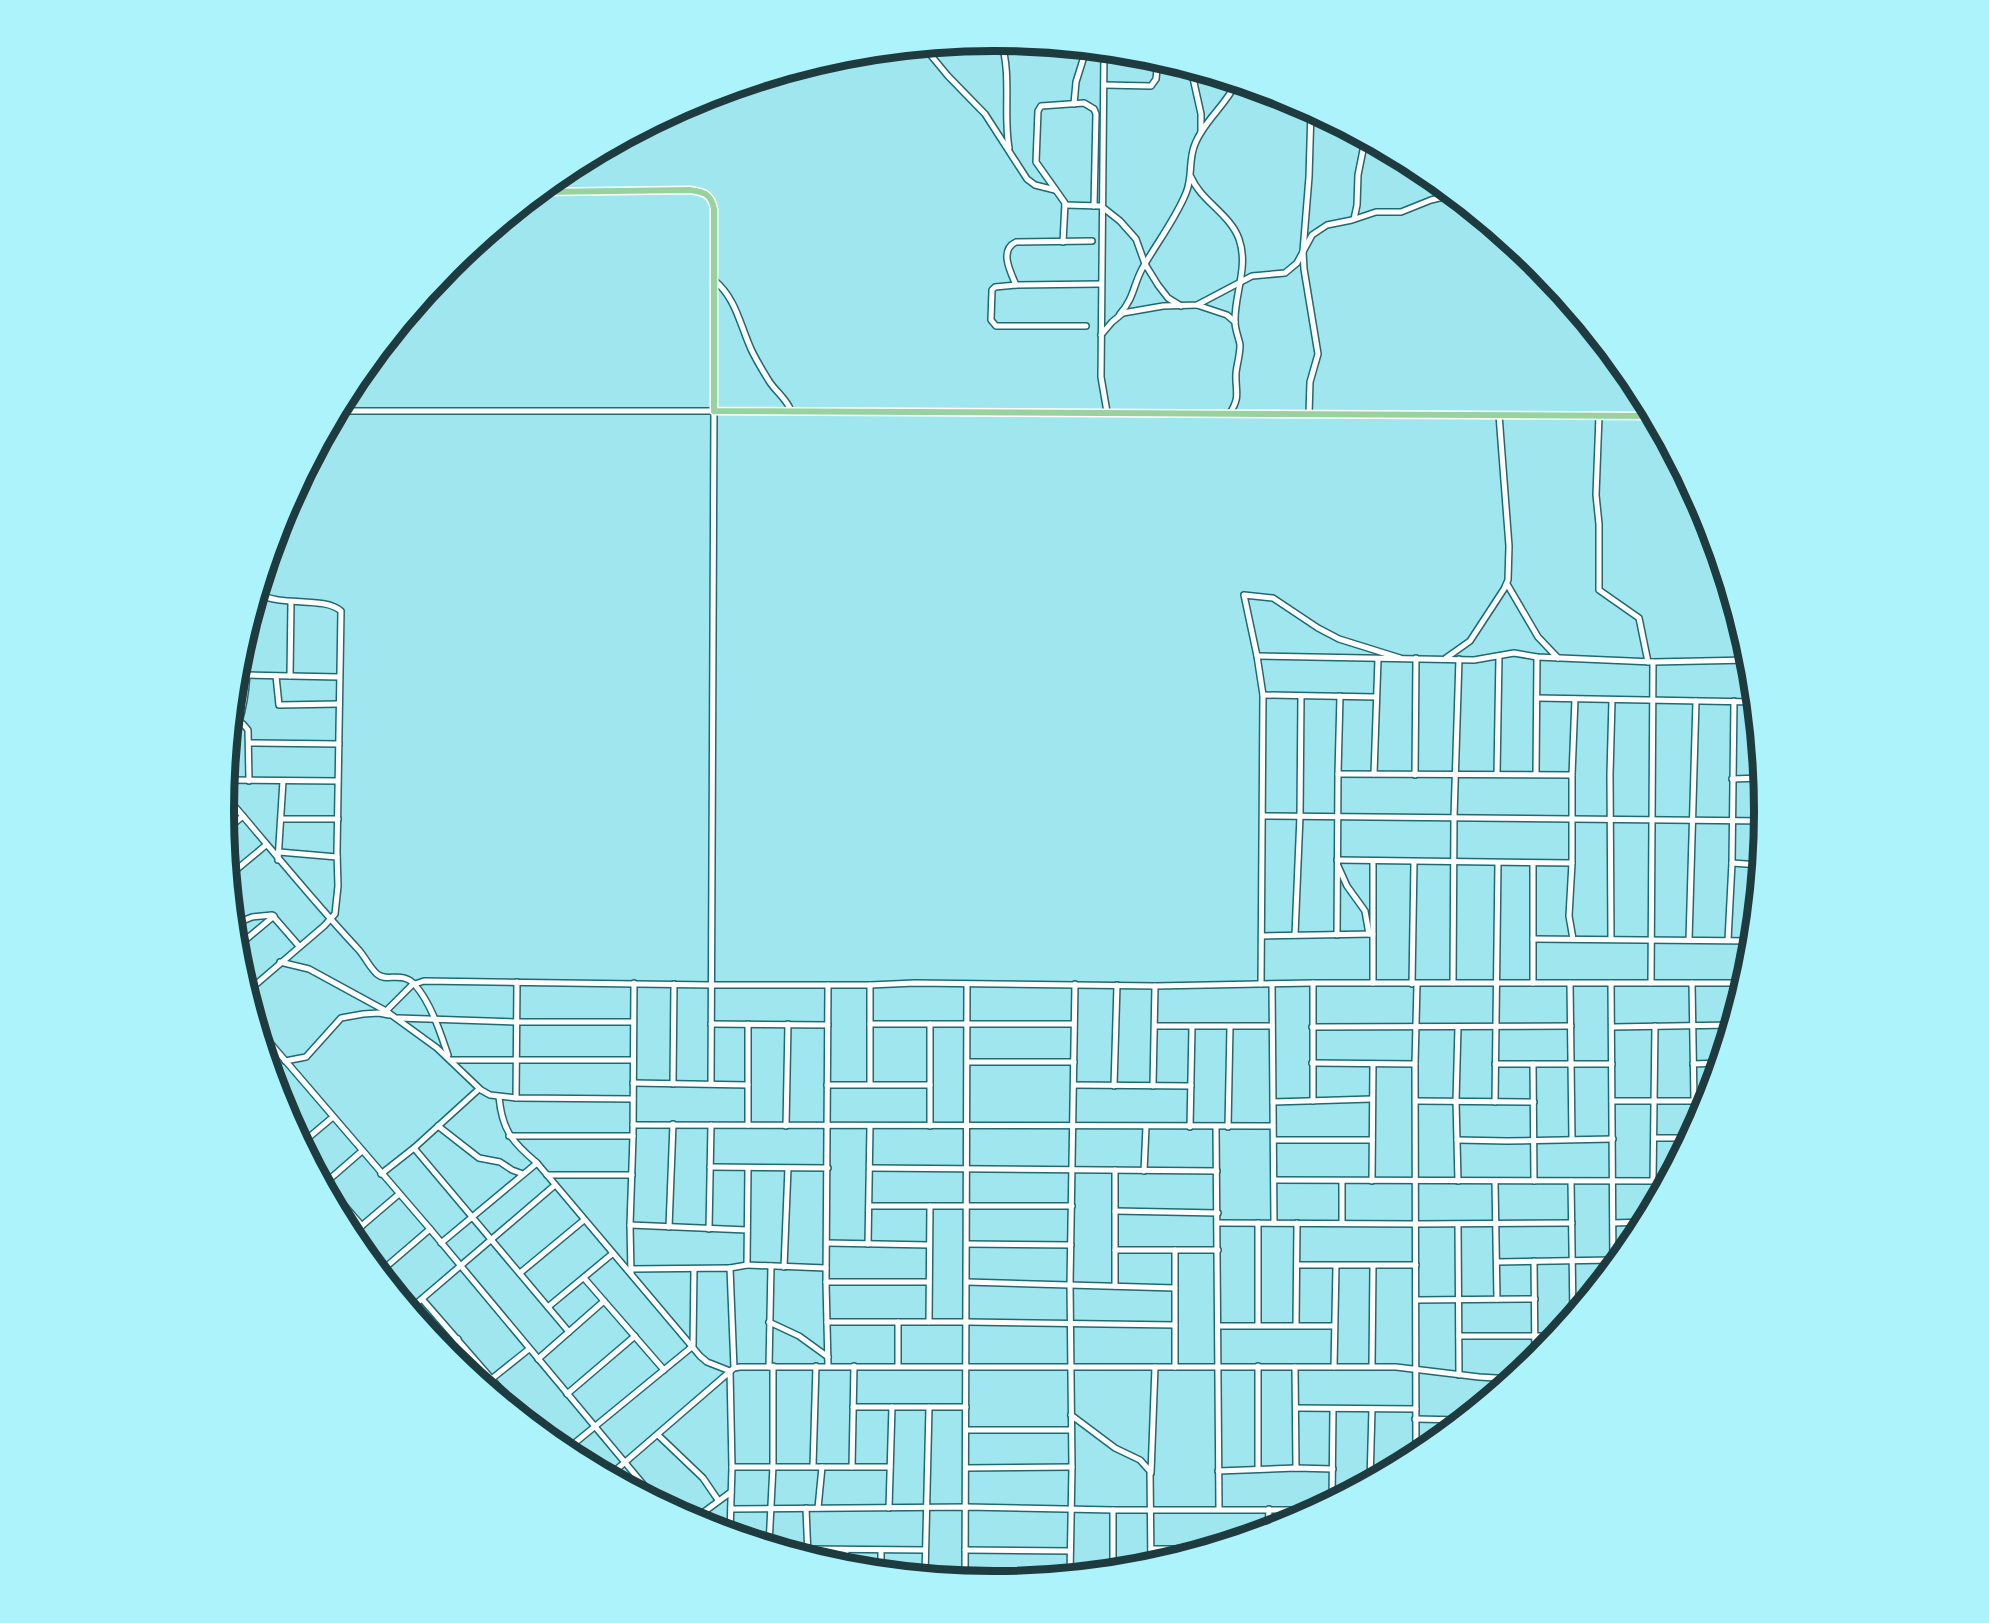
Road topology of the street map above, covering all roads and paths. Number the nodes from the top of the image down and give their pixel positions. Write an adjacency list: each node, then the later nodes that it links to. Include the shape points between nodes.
1 (1003, 51): 13 (street)
2 (930, 55): 13 (street, via 985,114)
3 (1084, 57): 9 (street)
4 (1104, 60): 7 (street)
5 (1157, 69): 7 (street, via 1151,86)
6 (1193, 78): 11 (street)
7 (1104, 85): 20 (street)
8 (1232, 89): 11 (street)
9 (1074, 104): 15 (street, via 1044,105 1038,111 1036,162); 19 (street, via 1090,105 1096,114)
10 (1311, 120): 24 (street)
11 (1201, 132): 14 (street, via 1191,154)
12 (1364, 147): 21 (street)
13 (1010, 153): 15 (street, via 1026,179)
14 (1190, 176): 25 (street, via 1175,215); 27 (street, via 1239,240)
15 (1055, 190): 18 (street)
16 (556, 191): 26 (main road, via 706,193 714,209)
17 (1442, 197): 21 (street, via 1401,212 1376,212)
18 (1065, 205): 19 (street); 23 (street)
19 (1094, 206): 20 (street)
20 (1101, 206): 25 (street, via 1136,239); 28 (street)
21 (1354, 219): 24 (street, via 1320,227)
22 (1092, 241): 23 (street)
23 (1063, 242): 29 (street, via 1016,242 1009,246 1008,262)
24 (1303, 251): 27 (street, via 1297,264 1285,273); 41 (street, via 1318,354 1309,390)
25 (1145, 264): 31 (street, via 1163,292); 32 (street, via 1131,300)
26 (714, 280): 37 (main road); 38 (street, via 732,301 755,357)
27 (1241, 280): 30 (street); 33 (street)
28 (1101, 284): 29 (street); 35 (street)
29 (1016, 285): 34 (street, via 992,290 993,325)
30 (1197, 305): 31 (street); 33 (street, via 1227,315)
31 (1181, 306): 32 (street)
32 (1119, 315): 35 (street)
33 (1235, 322): 40 (street, via 1240,345 1236,371 1238,399)
34 (1086, 326)
35 (1101, 334): 39 (street, via 1101,377)
36 (348, 411): 37 (street)
37 (714, 411): 38 (main road); 158 (street)
38 (791, 411): 39 (main road)
39 (1107, 412): 40 (main road)
40 (1230, 413): 41 (main road)
41 (1309, 414): 42 (main road)
42 (1499, 415): 43 (main road); 45 (street, via 1509,546)
43 (1599, 417): 44 (main road); 58 (street, via 1599,590 1639,618)
44 (1644, 417)
45 (1507, 584): 53 (street, via 1538,637); 55 (street, via 1470,641)
46 (265, 597): 47 (street)
47 (291, 602): 62 (street); 63 (street, via 328,604 341,610)
48 (1257, 656): 51 (street, via 1244,595 1273,598 1339,639); 54 (street); 64 (street)
49 (1499, 656): 50 (street, via 1514,653); 56 (street); 83 (street)
50 (1537, 657): 53 (street); 68 (street)
51 (1400, 658): 52 (street); 54 (street)
52 (1416, 658): 55 (street); 85 (street)
53 (1558, 658): 58 (street)
54 (1378, 659): 67 (street)
55 (1444, 659): 56 (street)
56 (1460, 660): 82 (street)
57 (1739, 660): 58 (street)
58 (1651, 662): 71 (street)
59 (248, 669): 60 (street)
60 (248, 675): 61 (street); 76 (street)
61 (276, 675): 62 (street); 75 (street, via 280,705)
62 (290, 675): 63 (street)
63 (339, 677): 75 (street)
64 (1263, 695): 65 (street); 95 (street)
65 (1301, 696): 66 (street); 96 (street)
66 (1340, 696): 67 (street); 80 (street)
67 (1376, 697): 81 (street)
68 (1537, 698): 69 (street); 84 (street)
69 (1575, 699): 70 (street); 86 (street)
70 (1612, 700): 71 (street); 99 (street)
71 (1652, 700): 72 (street); 103 (street)
72 (1696, 701): 73 (street); 105 (street)
73 (1734, 701): 74 (street); 88 (street)
74 (1746, 702)
75 (339, 704): 79 (street)
76 (241, 716)
77 (240, 723): 78 (street, via 247,728)
78 (249, 743): 79 (street); 90 (street)
79 (339, 744): 92 (street)
80 (1338, 774): 81 (street); 97 (street)
81 (1374, 774): 85 (street)
82 (1456, 774): 83 (street); 85 (street); 98 (street)
83 (1497, 774): 84 (street)
84 (1536, 774): 86 (street)
85 (1415, 775)
86 (1572, 775): 102 (street)
87 (1754, 778): 88 (street)
88 (1732, 779): 104 (street)
89 (235, 780): 90 (street)
90 (249, 780): 91 (street)
91 (283, 781): 92 (street); 100 (street)
92 (338, 781): 101 (street)
93 (234, 806): 94 (street)
94 (243, 816): 107 (street); 108 (street)
95 (1263, 816): 96 (street); 128 (street)
96 (1300, 816): 97 (street); 126 (street)
97 (1338, 816): 98 (street); 113 (street)
98 (1454, 817): 102 (street); 115 (street)
99 (1610, 818): 102 (street); 103 (street); 132 (street)
100 (282, 819): 101 (street); 109 (street)
101 (338, 819): 110 (street)
102 (1572, 819): 118 (street)
103 (1652, 819): 105 (street); 133 (street)
104 (1731, 820): 105 (street); 106 (street); 119 (street)
105 (1693, 821): 134 (street)
106 (1755, 821)
107 (234, 823)
108 (266, 845): 111 (street); 121 (street)
109 (279, 852): 110 (street); 111 (street)
110 (337, 856): 123 (street, via 339,886 336,909)
111 (278, 860): 123 (street)
112 (1373, 861): 113 (street); 114 (street); 125 (street)
113 (1337, 862): 125 (street, via 1347,886 1365,911); 127 (street)
114 (1414, 862): 115 (street); 155 (street)
115 (1454, 863): 116 (street); 143 (street)
116 (1498, 863): 117 (street); 156 (street)
117 (1533, 863): 118 (street); 130 (street)
118 (1572, 863): 131 (street, via 1569,916)
119 (1732, 863): 120 (street); 135 (street)
120 (1753, 864)
121 (237, 869)
122 (274, 916): 124 (street); 129 (street); 137 (street)
123 (330, 919): 137 (street); 150 (street, via 378,975 404,977)
124 (243, 922)
125 (1371, 934): 127 (street); 142 (street)
126 (1295, 935): 127 (street); 128 (street)
127 (1337, 935)
128 (1262, 936): 153 (street)
129 (245, 938)
130 (1533, 939): 131 (street); 144 (street)
131 (1573, 939): 132 (street)
132 (1611, 939): 133 (street)
133 (1650, 940): 134 (street); 147 (street)
134 (1689, 940): 135 (street)
135 (1728, 940): 136 (street)
136 (1743, 940)
137 (299, 946): 138 (street)
138 (280, 962): 157 (street); 164 (street, via 309,969)
139 (517, 982): 140 (street); 150 (street); 167 (street)
140 (634, 983): 151 (street); 168 (street)
141 (1312, 983): 142 (street); 154 (street); 181 (street)
142 (1373, 983): 155 (street)
143 (1453, 983): 155 (street); 156 (street)
144 (1533, 983): 145 (street); 156 (street)
145 (1570, 983): 146 (street); 183 (street)
146 (1611, 983): 147 (street); 184 (street)
147 (1651, 983): 148 (street)
148 (1692, 983): 149 (street); 186 (street)
149 (1735, 983)
150 (414, 984): 164 (street); 166 (street)
151 (674, 984): 158 (street); 207 (street)
152 (1075, 984): 161 (street); 162 (street); 175 (street)
153 (1262, 984): 154 (street); 163 (street)
154 (1272, 984): 180 (street)
155 (1414, 984): 188 (street)
156 (1497, 984): 182 (street)
157 (255, 985)
158 (711, 985): 159 (street); 169 (street)
159 (828, 985): 160 (street); 176 (street)
160 (870, 985): 161 (street); 172 (street)
161 (967, 985): 174 (street)
162 (1117, 985): 163 (street); 214 (street)
163 (1155, 986): 178 (street)
164 (386, 1011): 165 (street)
165 (397, 1018): 166 (street); 191 (street); 194 (street, via 379,1013 343,1018 306,1057)
166 (434, 1019): 167 (street); 191 (street)
167 (516, 1022): 168 (street); 192 (street)
168 (633, 1022): 193 (street)
169 (711, 1024): 170 (street); 208 (street)
170 (748, 1024): 171 (street); 211 (street)
171 (788, 1024): 176 (street); 238 (street)
172 (870, 1024): 173 (street); 210 (street)
173 (930, 1024): 174 (street); 212 (street)
174 (968, 1024): 175 (street); 195 (street)
175 (1074, 1024): 196 (street)
176 (828, 1025): 209 (street)
177 (1724, 1025): 186 (street)
178 (1155, 1026): 187 (street); 215 (street)
179 (1230, 1026): 180 (street); 187 (street); 248 (street)
180 (1272, 1026): 229 (street)
181 (1312, 1026): 188 (street); 197 (street)
182 (1495, 1026): 183 (street); 189 (street); 201 (street)
183 (1571, 1026): 203 (street)
184 (1612, 1026): 185 (street); 204 (street)
185 (1655, 1026): 186 (street); 226 (street)
186 (1693, 1026): 205 (street)
187 (1192, 1027): 216 (street)
188 (1416, 1027): 189 (street); 200 (street)
189 (1458, 1027): 224 (street)
190 (271, 1047): 194 (street)
191 (450, 1058): 192 (street); 217 (street)
192 (517, 1060): 193 (street); 219 (street)
193 (633, 1060): 206 (street)
194 (285, 1061): 232 (street)
195 (968, 1062): 196 (street); 242 (street)
196 (1074, 1062): 213 (street)
197 (1312, 1063): 199 (street); 222 (street)
198 (1712, 1063): 205 (street)
199 (1373, 1064): 200 (street); 221 (street)
200 (1415, 1064): 223 (street)
201 (1495, 1064): 202 (street); 230 (street)
202 (1533, 1064): 203 (street); 231 (street)
203 (1571, 1064): 204 (street); 255 (street)
204 (1612, 1064): 225 (street)
205 (1693, 1064): 227 (street)
206 (633, 1083): 207 (street); 220 (street)
207 (673, 1084): 208 (street)
208 (711, 1084): 211 (street)
209 (827, 1084): 210 (street); 239 (street)
210 (870, 1084): 212 (street)
211 (748, 1085): 236 (street)
212 (930, 1085): 241 (street)
213 (1074, 1085): 214 (street); 245 (street)
214 (1114, 1086): 215 (street)
215 (1153, 1086): 216 (street)
216 (1191, 1086): 246 (street)
217 (479, 1089): 218 (street); 237 (street)
218 (499, 1097): 219 (street); 249 (street)
219 (516, 1098): 220 (street)
220 (633, 1099): 234 (street)
221 (1372, 1099): 222 (street); 257 (street)
222 (1313, 1101): 229 (street)
223 (1416, 1101): 224 (street); 281 (street)
224 (1456, 1101): 230 (street); 258 (street)
225 (1612, 1101): 226 (street); 252 (street)
226 (1654, 1101): 227 (street); 253 (street)
227 (1694, 1101): 228 (street)
228 (1698, 1101)
229 (1273, 1102): 244 (street)
230 (1495, 1102): 231 (street)
231 (1534, 1102): 259 (street)
232 (333, 1117): 251 (street); 261 (street)
233 (673, 1124): 234 (street); 235 (street); 313 (street)
234 (633, 1125): 250 (street)
235 (711, 1125): 236 (street); 263 (street)
236 (748, 1125): 238 (street)
237 (438, 1126): 260 (street); 274 (street, via 475,1155)
238 (786, 1126): 239 (street)
239 (828, 1126): 240 (street); 266 (street)
240 (870, 1126): 241 (street); 267 (street)
241 (930, 1126): 242 (street)
242 (968, 1126): 245 (street); 268 (street)
243 (1146, 1126): 245 (street); 246 (street); 271 (street)
244 (1273, 1126): 248 (street); 256 (street)
245 (1073, 1127): 269 (street)
246 (1190, 1127): 247 (street)
247 (1216, 1127): 248 (street); 272 (street)
248 (1228, 1127)
249 (509, 1136): 250 (street); 262 (street)
250 (633, 1136): 276 (street)
251 (308, 1138)
252 (1612, 1138): 255 (street); 285 (street)
253 (1655, 1138): 254 (street); 286 (street)
254 (1681, 1138)
255 (1572, 1139): 259 (street)
256 (1274, 1140): 257 (street); 278 (street)
257 (1372, 1140): 280 (street)
258 (1457, 1140): 259 (street); 282 (street)
259 (1534, 1140): 283 (street)
260 (414, 1148): 273 (street); 298 (street)
261 (362, 1151): 273 (street); 277 (street)
262 (537, 1163): 274 (street); 275 (street)
263 (710, 1167): 264 (street); 316 (street)
264 (748, 1168): 265 (street); 317 (street)
265 (788, 1168): 266 (street); 342 (street)
266 (828, 1168): 320 (street)
267 (870, 1168): 268 (street); 291 (street)
268 (968, 1169): 269 (street); 294 (street)
269 (1072, 1169): 270 (street); 293 (street)
270 (1115, 1170): 271 (street); 296 (street)
271 (1144, 1171): 272 (street)
272 (1217, 1171): 297 (street)
273 (381, 1174): 290 (street)
274 (523, 1174): 298 (street)
275 (547, 1175): 276 (street); 289 (street)
276 (632, 1175): 312 (street)
277 (329, 1180)
278 (1274, 1180): 279 (street); 304 (street)
279 (1342, 1181): 280 (street); 306 (street)
280 (1372, 1181): 281 (street)
281 (1416, 1181): 282 (street); 309 (street)
282 (1458, 1181): 288 (street)
283 (1534, 1181): 284 (street); 288 (street)
284 (1571, 1181): 285 (street); 308 (street)
285 (1613, 1181): 286 (street); 300 (street)
286 (1653, 1181): 287 (street)
287 (1659, 1181)
288 (1495, 1182): 307 (street)
289 (555, 1185): 299 (street); 318 (street)
290 (399, 1194): 311 (street); 315 (street)
291 (869, 1206): 292 (street); 321 (street)
292 (930, 1206): 294 (street); 323 (street)
293 (1072, 1206): 294 (street); 324 (street)
294 (968, 1207): 322 (street)
295 (346, 1209): 311 (street)
296 (1115, 1211): 297 (street); 325 (street)
297 (1218, 1213): 302 (street)
298 (473, 1216): 318 (street); 319 (street)
299 (584, 1220): 329 (street); 347 (street)
300 (1613, 1222): 301 (street); 328 (street)
301 (1634, 1222)
302 (1218, 1223): 303 (street); 327 (street)
303 (1258, 1223): 304 (street); 371 (street)
304 (1274, 1223): 305 (street)
305 (1297, 1223): 306 (street); 335 (street)
306 (1342, 1223): 309 (street)
307 (1496, 1223): 308 (street); 310 (street); 332 (street)
308 (1572, 1223): 331 (street)
309 (1416, 1224): 310 (street); 336 (street)
310 (1458, 1224): 356 (street)
311 (362, 1226): 314 (street)
312 (630, 1226): 313 (street); 346 (street)
313 (669, 1227): 316 (street)
314 (359, 1229)
315 (430, 1229): 319 (street); 340 (street)
316 (709, 1230): 317 (street)
317 (747, 1230): 334 (street)
318 (493, 1239): 341 (street); 347 (street)
319 (441, 1243): 341 (street)
320 (827, 1243): 321 (street); 344 (street)
321 (868, 1244): 323 (street)
322 (967, 1244): 324 (street); 351 (street)
323 (929, 1245): 350 (street)
324 (1071, 1245): 352 (street)
325 (1115, 1250): 326 (street); 353 (street)
326 (1175, 1250): 327 (street); 354 (street)
327 (1218, 1250): 373 (street)
328 (1613, 1253)
329 (612, 1254): 346 (street); 348 (street)
330 (1534, 1261): 331 (street); 332 (street); 358 (street)
331 (1572, 1261): 333 (street); 362 (street)
332 (1497, 1262): 357 (street)
333 (1606, 1263)
334 (747, 1265): 337 (street); 343 (street)
335 (1297, 1265): 338 (street); 372 (street)
336 (1416, 1265): 339 (street); 359 (street)
337 (771, 1266): 342 (street); 364 (street)
338 (1336, 1266): 339 (street); 374 (street)
339 (1373, 1266): 395 (street)
340 (386, 1267)
341 (461, 1267): 355 (street); 384 (street)
342 (784, 1267): 344 (street)
343 (730, 1268): 345 (street); 401 (street)
344 (826, 1268): 349 (street)
345 (694, 1269): 346 (street); 382 (street)
346 (631, 1271): 382 (street)
347 (520, 1273): 363 (street)
348 (585, 1278): 360 (street); 363 (street)
349 (826, 1282): 350 (street); 365 (street)
350 (929, 1282): 367 (street)
351 (967, 1282): 352 (street); 368 (street)
352 (1070, 1284): 353 (street); 369 (street)
353 (1114, 1286): 354 (street)
354 (1174, 1288): 370 (street)
355 (422, 1299): 361 (street); 380 (street)
356 (1458, 1299): 357 (street); 359 (street); 377 (street)
357 (1497, 1299): 358 (street)
358 (1535, 1299): 378 (street)
359 (1416, 1300): 402 (street)
360 (604, 1301): 375 (street); 376 (street)
361 (416, 1304)
362 (1573, 1305)
363 (549, 1307): 375 (street)
364 (769, 1322): 385 (street); 388 (street)
365 (827, 1322): 366 (street); 385 (street)
366 (898, 1322): 367 (street); 392 (street)
367 (929, 1322): 368 (street)
368 (967, 1322): 369 (street); 387 (street)
369 (1070, 1324): 370 (street); 393 (street)
370 (1175, 1325): 397 (street)
371 (1258, 1325): 372 (street); 373 (street)
372 (1296, 1325): 374 (street)
373 (1218, 1326): 398 (street)
374 (1334, 1326): 400 (street)
375 (569, 1332): 386 (street)
376 (635, 1336): 403 (street); 410 (street)
377 (1459, 1336): 378 (street); 404 (street)
378 (1535, 1337): 379 (street); 383 (street)
379 (1544, 1337)
380 (458, 1339): 381 (street); 405 (street)
381 (452, 1344)
382 (693, 1346): 401 (street, via 703,1360); 403 (street)
383 (1535, 1346)
384 (529, 1349): 386 (street); 405 (street)
385 (828, 1356): 390 (street)
386 (538, 1359): 410 (street)
387 (966, 1365): 392 (street); 393 (street); 414 (street)
388 (771, 1366): 389 (street); 401 (street); 429 (street)
389 (816, 1366): 390 (street); 431 (street)
390 (828, 1366): 391 (street)
391 (854, 1366): 392 (street); 411 (street)
392 (898, 1366)
393 (1069, 1366): 396 (street); 419 (street)
394 (1258, 1366): 398 (street); 399 (street); 438 (street)
395 (1372, 1366): 400 (street); 402 (street)
396 (1155, 1367): 397 (street); 443 (street)
397 (1175, 1367): 398 (street)
398 (1219, 1367): 441 (street)
399 (1295, 1367): 400 (street); 415 (street)
400 (1334, 1367)
401 (732, 1369): 425 (street); 430 (street)
402 (1416, 1369): 404 (street); 418 (street)
403 (664, 1370): 422 (street)
404 (1459, 1375): 406 (street)
405 (493, 1379): 409 (street)
406 (1496, 1379): 407 (street); 408 (street)
407 (1500, 1379)
408 (1496, 1383)
409 (504, 1392)
410 (567, 1394): 422 (street)
411 (853, 1407): 412 (street); 433 (street)
412 (892, 1407): 413 (street); 434 (street)
413 (929, 1407): 414 (street); 448 (street)
414 (966, 1407): 423 (street)
415 (1296, 1408): 416 (street); 437 (street)
416 (1333, 1409): 417 (street); 439 (street)
417 (1372, 1409): 418 (street); 442 (street)
418 (1416, 1409): 420 (street)
419 (1071, 1415): 424 (street); 443 (street, via 1115,1448 1140,1460)
420 (1416, 1419): 421 (street); 427 (street)
421 (1449, 1421)
422 (596, 1426): 426 (street); 428 (street)
423 (966, 1430): 424 (street); 436 (street)
424 (1071, 1430): 435 (street)
425 (658, 1435): 428 (street); 447 (street, via 703,1478)
426 (573, 1445)
427 (1416, 1445)
428 (625, 1462): 440 (street); 444 (street)
429 (773, 1466): 430 (street); 431 (street); 450 (street)
430 (732, 1467): 445 (street)
431 (813, 1467): 432 (street)
432 (822, 1467): 433 (street); 452 (street)
433 (852, 1467): 434 (street)
434 (890, 1467): 453 (street)
435 (1072, 1467): 436 (street); 455 (street)
436 (966, 1468): 449 (street)
437 (1296, 1468): 438 (street); 439 (street)
438 (1258, 1469): 441 (street)
439 (1333, 1469): 446 (street)
440 (615, 1471)
441 (1218, 1471): 456 (street)
442 (1370, 1473)
443 (1151, 1475): 459 (street)
444 (646, 1487)
445 (731, 1492): 447 (street); 454 (street)
446 (1332, 1493)
447 (718, 1500): 461 (street)
448 (927, 1507): 449 (street); 453 (street); 471 (street)
449 (966, 1507): 455 (street); 472 (street)
450 (770, 1508): 451 (street); 454 (street); 464 (street)
451 (806, 1508): 452 (street); 465 (street)
452 (818, 1508): 453 (street)
453 (889, 1508)
454 (730, 1509): 463 (street)
455 (1072, 1509): 458 (street); 473 (street)
456 (1219, 1509): 457 (street); 459 (street)
457 (1269, 1509): 460 (street); 462 (street)
458 (1113, 1510): 459 (street); 476 (street)
459 (1151, 1510): 467 (street)
460 (1295, 1510)
461 (701, 1513)
462 (1268, 1521)
463 (730, 1524)
464 (769, 1538)
465 (808, 1549)
466 (811, 1549): 469 (street)
467 (1151, 1549): 468 (street); 474 (street)
468 (1178, 1549)
469 (846, 1550): 470 (street); 475 (street)
470 (881, 1550): 471 (street); 477 (street)
471 (926, 1550): 479 (street)
472 (965, 1550): 473 (street); 480 (street)
473 (1070, 1551): 478 (street)
474 (1151, 1555)
475 (846, 1557)
476 (1113, 1562)
477 (882, 1563)
478 (1070, 1567)
479 (925, 1568)
480 (965, 1571)

